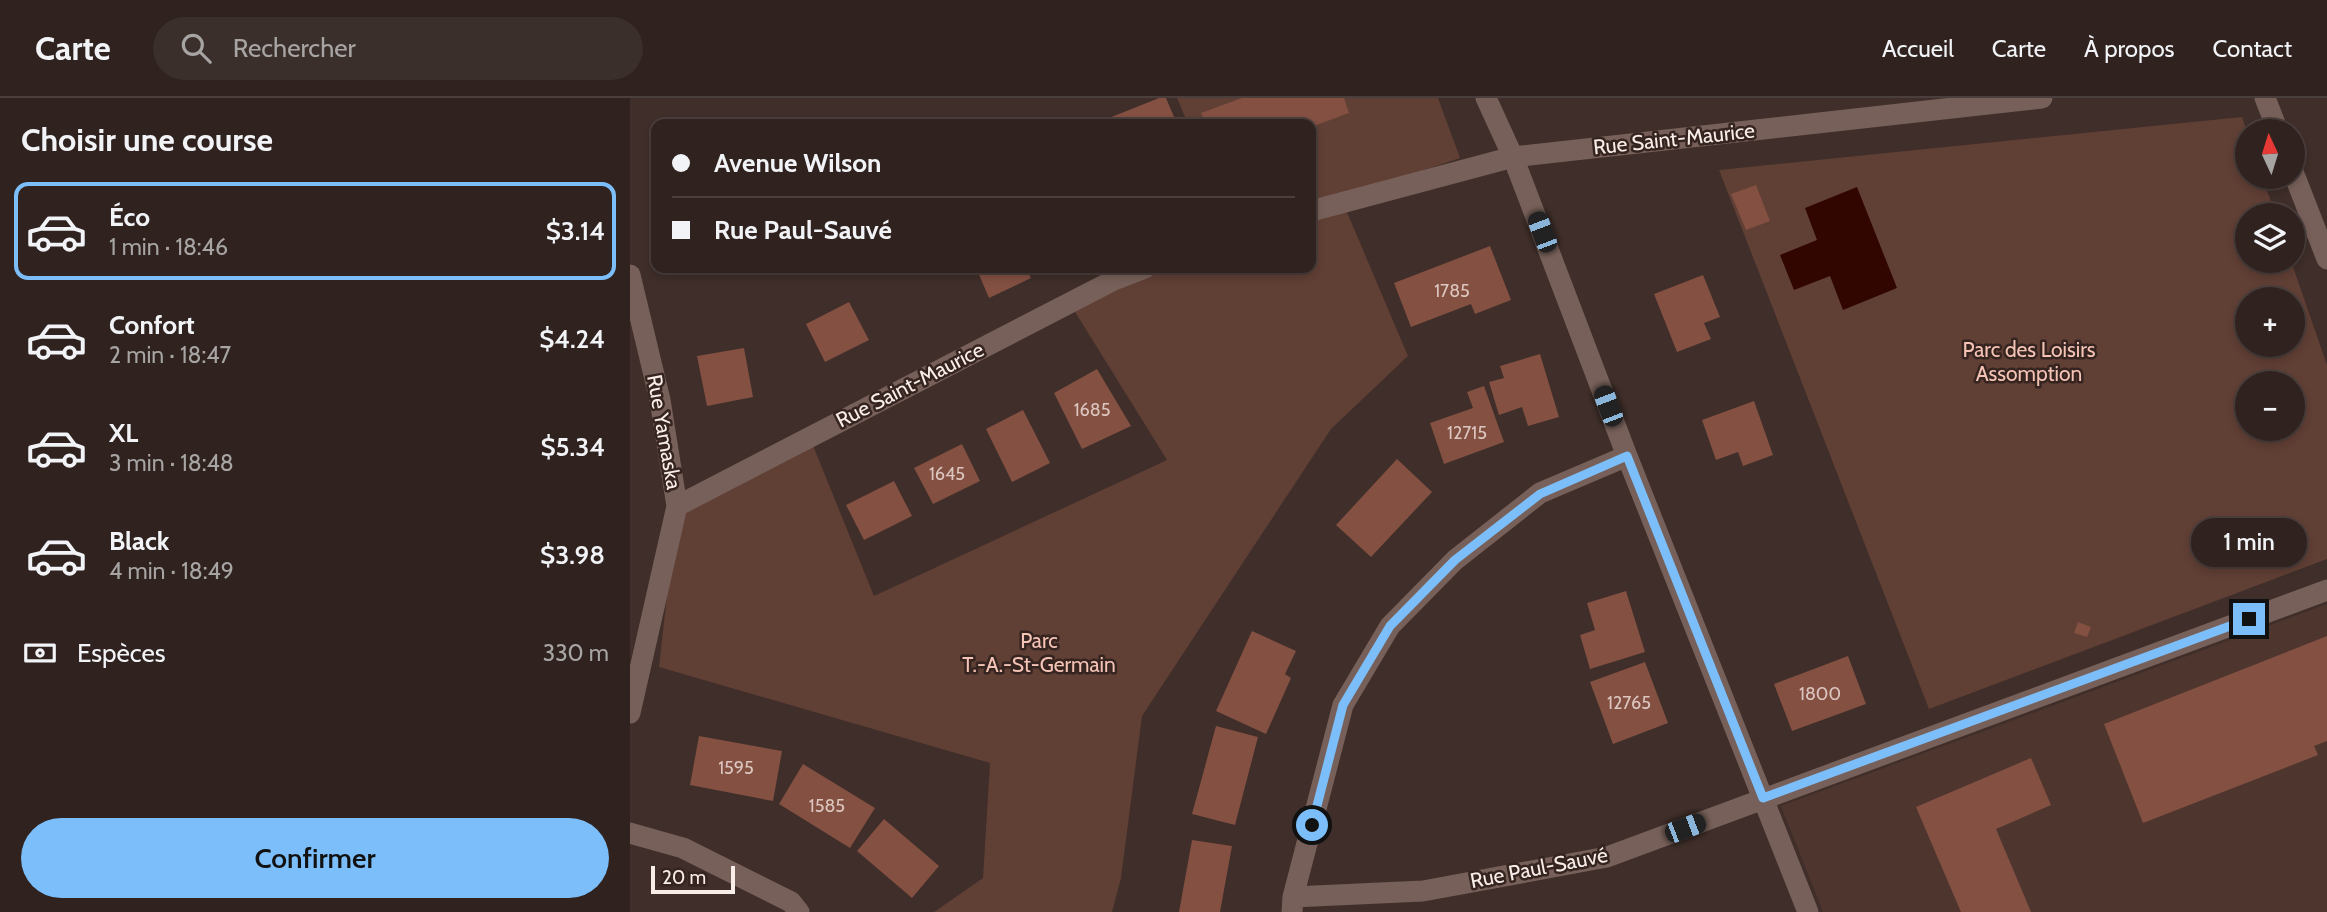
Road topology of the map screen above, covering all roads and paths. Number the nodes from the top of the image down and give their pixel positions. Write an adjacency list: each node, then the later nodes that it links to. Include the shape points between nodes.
1 (1486, 98): 5 (street)
2 (2042, 98): 5 (street, Rue Saint-Maurice)
3 (2265, 98): 4 (street)
4 (2273, 119)
5 (1513, 158): 7 (street, Rue Saint-Maurice); 11 (street)
6 (2300, 189): 8 (street)
7 (1316, 210)
8 (2327, 259)
9 (1132, 273): 12 (street, Rue Saint-Maurice)
10 (630, 275): 12 (street, Rue Yamaska, via 660,400)
11 (1627, 456): 15 (street); 17 (street, via 1540,494 1455,560 1390,626 1343,705)
12 (677, 506): 14 (street, Rue Yamaska)
13 (2327, 590): 15 (street, Rue Paul-Sauvé)
14 (630, 713)
15 (1763, 798): 17 (street, Rue Paul-Sauvé, via 1607,857 1423,891); 19 (street)
16 (630, 833): 18 (street, via 683,848 791,902)
17 (1293, 904)
18 (799, 912)
19 (1808, 912)

